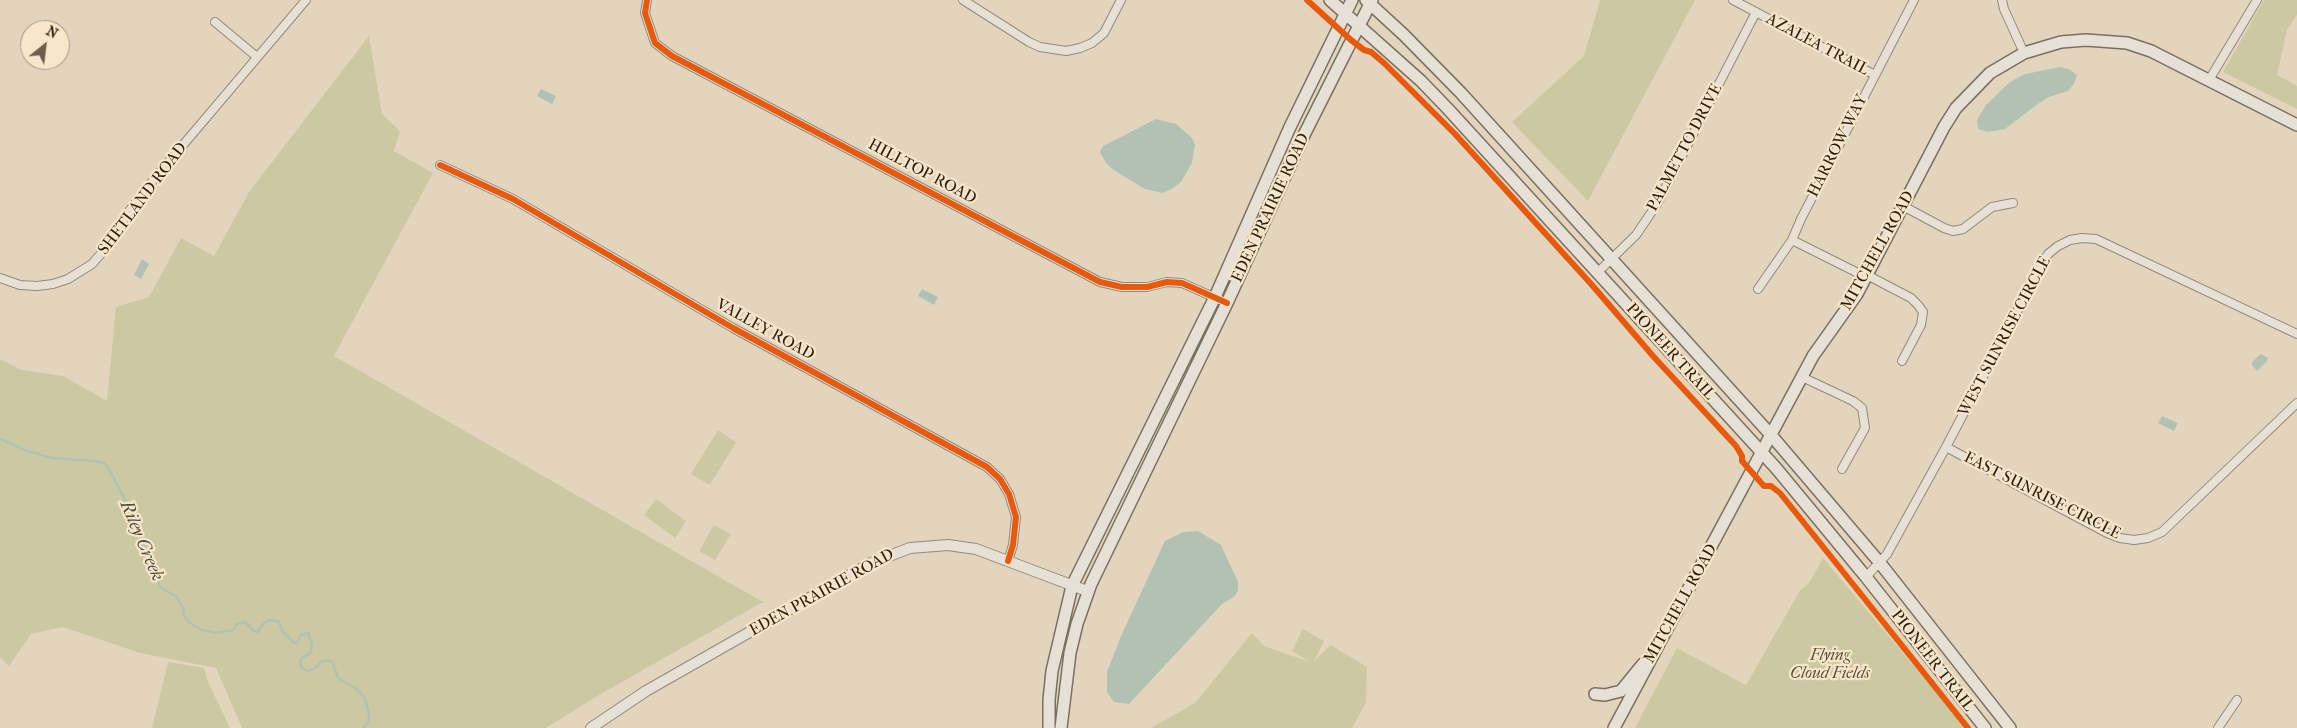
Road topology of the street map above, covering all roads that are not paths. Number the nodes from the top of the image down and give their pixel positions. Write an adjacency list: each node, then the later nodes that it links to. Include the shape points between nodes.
1 (306, 0): 17 (street, SHETLAND ROAD)
2 (647, 0): 30 (street, HILLTOP ROAD, via 645,13 655,43 672,56 1082,273 1100,282 1122,287 1182,283)
3 (963, 0): 4 (street, via 1028,42 1046,49 1066,51 1092,43 1104,33)
4 (1121, 0)
5 (1330, 0): 13 (main road, PIONEER TRAIL)
6 (1352, 0): 13 (main road, EDEN PRAIRIE ROAD)
7 (1732, 0): 12 (street, AZALEA TRAIL)
8 (1914, 0): 18 (street, HARROW WAY)
9 (2002, 0): 16 (street)
10 (2256, 0): 19 (street)
11 (1369, 1): 15 (main road, EDEN PRAIRIE ROAD); 25 (main road, PIONEER TRAIL, via 1461,93)
12 (1756, 12): 18 (street, AZALEA TRAIL); 25 (street, PALMETTO DRIVE, via 1657,204 1636,235)
13 (1345, 13): 15 (main road, PIONEER TRAIL); 30 (main road, EDEN PRAIRIE ROAD)
14 (215, 22): 17 (street)
15 (1359, 25): 26 (main road, PIONEER TRAIL, via 1421,80); 31 (main road, EDEN PRAIRIE ROAD, via 1304,135)
16 (2024, 53): 19 (main road, MITCHELL ROAD, via 2061,42 2127,43); 23 (main road, MITCHELL ROAD, via 1990,73 1956,108)
17 (257, 57): 28 (street, SHETLAND ROAD, via 155,178 92,264 68,280 53,284 20,285)
18 (1875, 75): 24 (street, HARROW WAY)
19 (2210, 80): 20 (main road, MITCHELL ROAD)
20 (2297, 125)
21 (440, 165): 40 (street, VALLEY ROAD, via 513,199 741,332 986,467 1000,479 1009,494 1016,518)
22 (2013, 203): 23 (street, via 1992,207 1963,229 1953,231)
23 (1903, 206): 27 (main road, MITCHELL ROAD)
24 (1792, 240): 27 (street); 29 (street, HARROW WAY)
25 (1612, 259): 26 (street, PALMETTO DRIVE); 36 (main road, PIONEER TRAIL)
26 (1598, 272): 38 (main road, PIONEER TRAIL)
27 (1867, 275): 33 (street, via 1911,298 1923,312 1921,325); 34 (main road, MITCHELL ROAD, via 1858,294 1821,344)
28 (0, 278)
29 (1758, 289)
30 (1214, 297): 31 (street, HILLTOP ROAD); 43 (main road, EDEN PRAIRIE ROAD)
31 (1227, 304): 44 (main road, EDEN PRAIRIE ROAD)
32 (2297, 334): 37 (street, WEST SUNRISE CIRCLE, via 2096,239 2070,240 2048,254)
33 (1902, 362)
34 (1802, 377): 36 (main road, MITCHELL ROAD); 39 (street, via 1862,408 1865,428)
35 (2297, 403): 37 (street, EAST SUNRISE CIRCLE, via 2162,532 2134,540 2106,533)
36 (1771, 435): 38 (main road, MITCHELL ROAD); 41 (main road, PIONEER TRAIL)
37 (1946, 447): 41 (street, WEST SUNRISE CIRCLE)
38 (1762, 454): 42 (main road, PIONEER TRAIL); 45 (main road, MITCHELL ROAD)
39 (1842, 469)
40 (1008, 561): 43 (street, EDEN PRAIRIE ROAD); 48 (street, EDEN PRAIRIE ROAD, via 976,549 948,544 929,544 892,553 646,691)
41 (1880, 562): 42 (street, WEST SUNRISE CIRCLE); 53 (main road, PIONEER TRAIL)
42 (1866, 577): 52 (main road, PIONEER TRAIL)
43 (1072, 586): 44 (street, EDEN PRAIRIE ROAD); 49 (main road, via 1052,671)
44 (1087, 591): 50 (main road, via 1070,653)
45 (1659, 643): 46 (main road, via 1621,691); 51 (main road, MITCHELL ROAD)
46 (1595, 694)
47 (2237, 700): 54 (street)
48 (591, 728)
49 (1050, 728)
50 (1061, 728)
51 (1614, 728)
52 (1985, 728)
53 (2010, 728)
54 (2218, 728)

